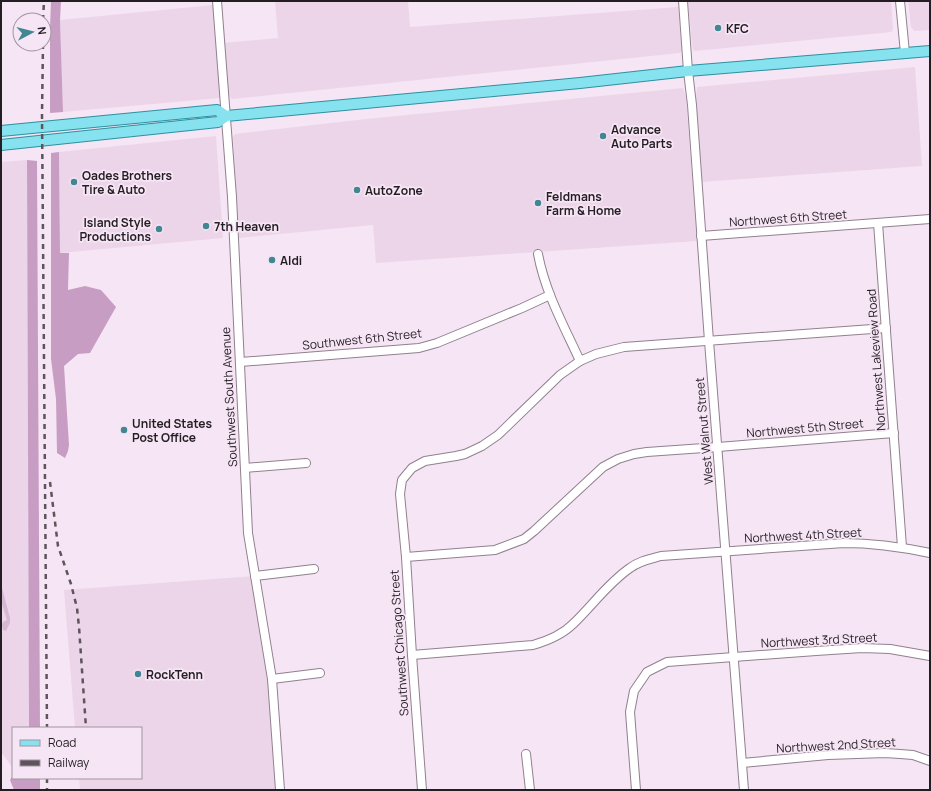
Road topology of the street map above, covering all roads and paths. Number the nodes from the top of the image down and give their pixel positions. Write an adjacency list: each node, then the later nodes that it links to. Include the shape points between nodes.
1 (217, 1): 7 (street, Southwest South Avenue)
2 (683, 1): 6 (street, West Walnut Street)
3 (900, 1): 5 (street)
4 (930, 51): 5 (main road)
5 (905, 53): 6 (main road)
6 (688, 71): 7 (main road); 12 (street, West Walnut Street)
7 (226, 116): 8 (main road, via 217,110); 9 (main road, via 218,122); 18 (street, Southwest South Avenue)
8 (1, 131)
9 (1, 145)
10 (930, 219): 11 (street)
11 (878, 223): 12 (street, Northwest 6th Street); 15 (street, Northwest Lakeview Road)
12 (701, 236): 16 (street, West Walnut Street)
13 (538, 254): 14 (street)
14 (550, 295): 17 (street); 18 (street, Southwest 6th Street, via 419,348)
15 (886, 328): 16 (street); 19 (street, Northwest Lakeview Road)
16 (709, 341): 17 (street, via 624,347); 20 (street, West Walnut Street)
17 (580, 361): 26 (street, Southwest Chicago Street, via 560,375 498,435 482,446 465,454 425,461 412,468 402,480 400,494)
18 (240, 362): 22 (street, Southwest South Avenue)
19 (894, 433): 20 (street, Northwest 5th Street); 23 (street, Northwest Lakeview Road)
20 (718, 447): 24 (street, West Walnut Street); 26 (street, Northwest 5th Street, via 648,452 618,459 603,467 524,539 495,550)
21 (306, 463): 22 (street)
22 (245, 468): 28 (street, Southwest South Avenue, via 248,533)
23 (902, 547): 24 (street, Northwest 4th Street, via 844,543); 25 (street, Northwest 4th Street)
24 (725, 552): 29 (street, Northwest 4th Street, via 661,556 630,567 573,625 548,640 532,645); 31 (street, West Walnut Street)
25 (930, 553)
26 (406, 557): 29 (street, Southwest Chicago Street)
27 (314, 569): 28 (street)
28 (255, 576): 33 (street, Southwest South Avenue)
29 (412, 655): 38 (street, Southwest Chicago Street)
30 (930, 656): 31 (street, Northwest 3rd Street, via 869,648)
31 (733, 657): 36 (street, West Walnut Street); 40 (street, Northwest 3rd Street, via 667,662 647,672 634,691 630,712)
32 (320, 673): 33 (street)
33 (272, 679): 37 (street, Southwest South Avenue)
34 (526, 754): 39 (street)
35 (930, 761): 36 (street, Northwest 2nd Street, via 913,755 885,754 828,755)
36 (742, 763): 41 (street, West Walnut Street)
37 (280, 790)
38 (422, 790)
39 (530, 790)
40 (636, 790)
41 (744, 790)

